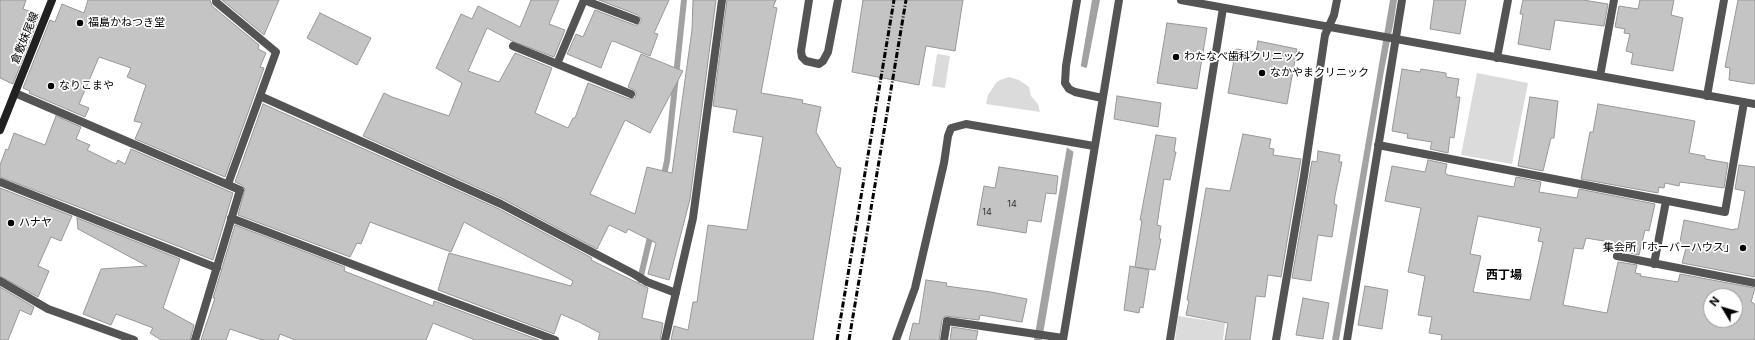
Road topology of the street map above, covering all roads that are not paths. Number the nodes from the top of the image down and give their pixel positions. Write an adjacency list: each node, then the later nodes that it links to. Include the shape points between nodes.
1 (52, 0): 23 (main road, 倉敷妹尾線)
2 (216, 0): 25 (street, via 276,52)
3 (584, 0): 16 (street); 21 (street)
4 (722, 0): 42 (street, via 693,218)
5 (809, 0): 6 (street, via 801,51 806,61 819,64 824,61 828,52)
6 (838, 0)
7 (1077, 0): 27 (street, via 1065,83 1075,92)
8 (1119, 0): 27 (street)
9 (1181, 0): 15 (street)
10 (1337, 0): 17 (street)
11 (1402, 0): 18 (street)
12 (1508, 0): 20 (street)
13 (1614, 0): 22 (street)
14 (1724, 0): 26 (street)
15 (1223, 8): 17 (street); 50 (street)
16 (636, 20)
17 (1328, 27): 18 (street); 51 (street)
18 (1390, 38): 20 (street); 31 (street)
19 (513, 46): 21 (street)
20 (1498, 58): 22 (street)
21 (557, 64): 24 (street)
22 (1600, 76): 26 (street)
23 (15, 93): 30 (main road, 倉敷妹尾線); 34 (street)
24 (631, 94)
25 (260, 96): 34 (street); 42 (street, via 501,204 643,280)
26 (1707, 96): 28 (street)
27 (1102, 98): 32 (street)
28 (1744, 102): 29 (street); 35 (street, via 1725,212)
29 (1755, 104)
30 (0, 130)
31 (1378, 145): 35 (street); 52 (street)
32 (1094, 146): 43 (street); 48 (street, via 966,124 951,128 915,288)
33 (0, 182): 39 (street)
34 (228, 184): 36 (street, via 240,190)
35 (1666, 201): 38 (street)
36 (231, 218): 39 (street); 46 (street)
37 (1616, 256): 38 (street)
38 (1654, 264): 41 (street)
39 (217, 268): 45 (street)
40 (0, 281): 44 (street, via 48,310)
41 (1755, 282)
42 (676, 293): 47 (street)
43 (1063, 339): 49 (street, via 947,321)
44 (134, 340)
45 (195, 340)
46 (555, 340)
47 (665, 340)
48 (896, 340)
49 (944, 340)
50 (1170, 340)
51 (1276, 340)
52 (1347, 340)

